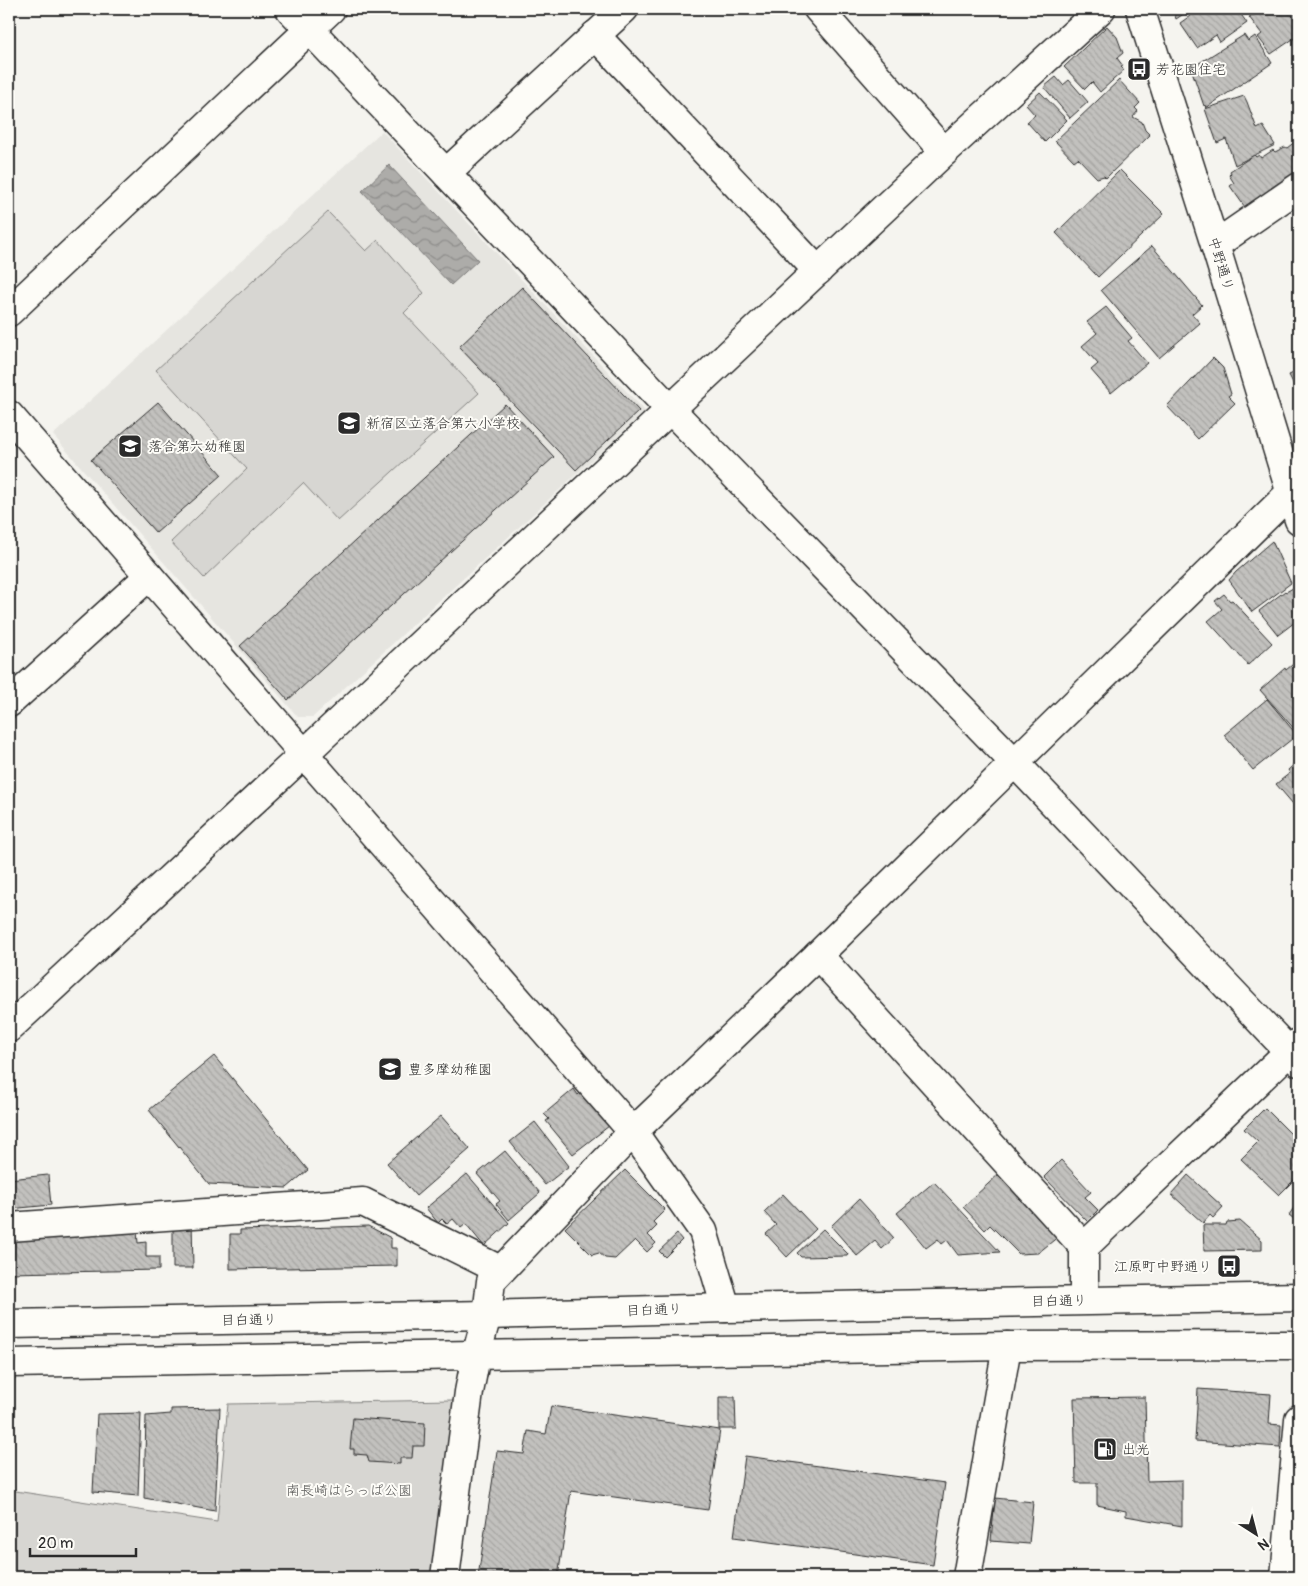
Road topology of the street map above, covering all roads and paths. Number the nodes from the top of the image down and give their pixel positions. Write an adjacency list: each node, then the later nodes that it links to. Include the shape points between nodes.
1 (290, 9): 7 (street)
2 (331, 9): 7 (street)
3 (624, 9): 8 (street)
4 (818, 9): 9 (street)
5 (1101, 9): 9 (street)
6 (1140, 9): 12 (street, 中野通り)
7 (309, 29): 10 (street); 14 (street)
8 (595, 35): 10 (street); 13 (street)
9 (944, 152): 13 (street)
10 (446, 173): 15 (street)
11 (1299, 187): 12 (street)
12 (1215, 245): 17 (street, 中野通り)
13 (818, 271): 15 (street)
14 (9, 312)
15 (671, 410): 21 (street); 22 (street)
16 (9, 414): 19 (street)
17 (1290, 492): 18 (street, 中野通り); 22 (street)
18 (1299, 520)
19 (149, 576): 20 (street); 21 (street)
20 (9, 703)
21 (304, 754): 24 (street); 26 (street)
22 (1015, 762): 23 (street); 25 (street)
23 (818, 956): 26 (street); 28 (street)
24 (9, 1028)
25 (1296, 1052): 28 (street)
26 (633, 1132): 29 (street); 32 (street, via 703,1232)
27 (9, 1227): 29 (street, via 362,1202)
28 (1084, 1247): 31 (street)
29 (500, 1270): 33 (street, via 491,1281)
30 (1299, 1296): 31 (street, 目白通り)
31 (1084, 1300): 32 (street, 目白通り)
32 (726, 1308): 33 (street, 目白通り)
33 (487, 1315): 34 (street, 目白通り); 37 (street)
34 (9, 1324)
35 (1299, 1345): 36 (street)
36 (1007, 1346): 37 (street); 41 (street)
37 (476, 1356): 38 (street); 40 (street)
38 (9, 1363)
39 (1299, 1419): 42 (street)
40 (446, 1577)
41 (967, 1577)
42 (1285, 1577)

